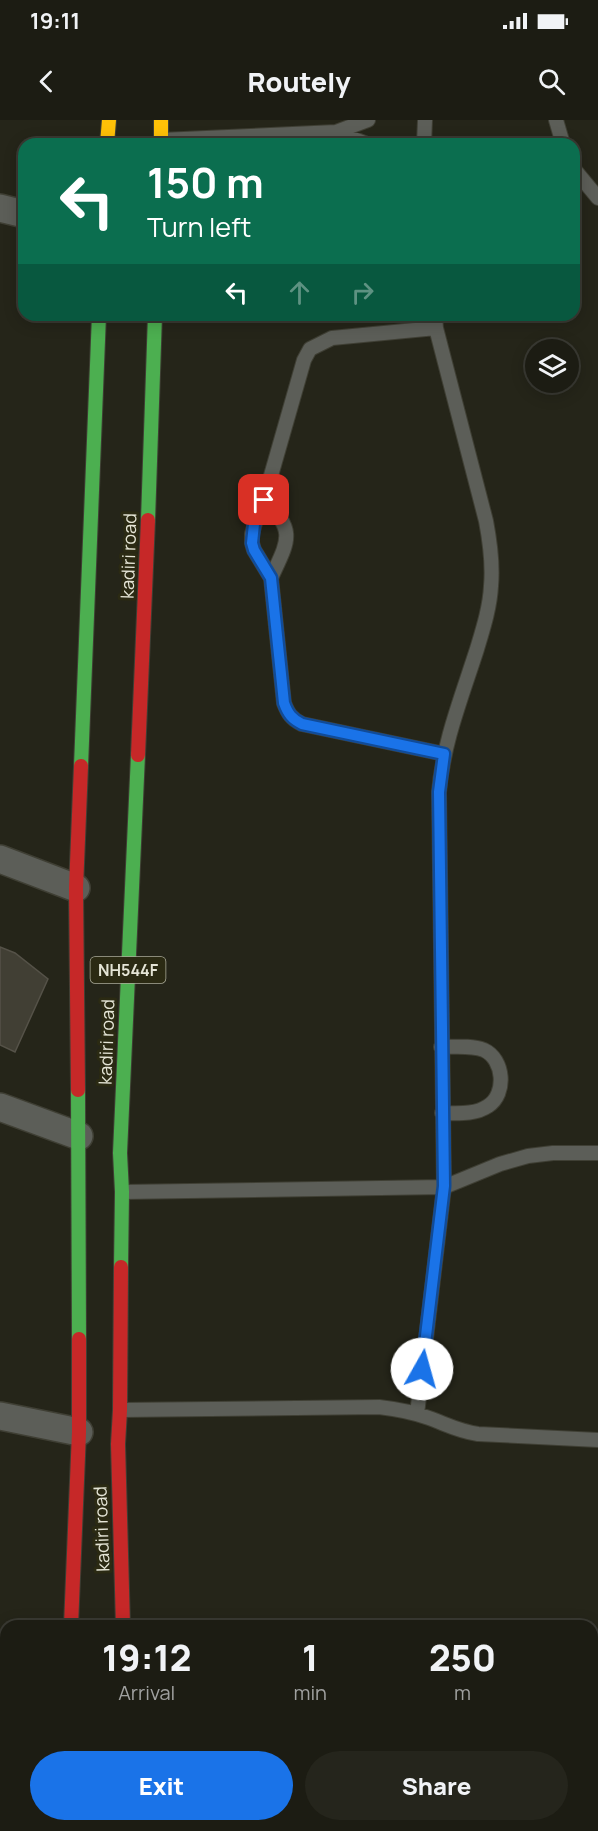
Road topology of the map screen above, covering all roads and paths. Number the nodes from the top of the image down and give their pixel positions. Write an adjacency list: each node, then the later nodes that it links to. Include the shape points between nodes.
1 (109, 120): 7 (highway)
2 (161, 120): 8 (highway)
3 (368, 120): 6 (lane)
4 (425, 120): 11 (lane)
5 (556, 120): 12 (lane)
6 (336, 132): 9 (lane); 10 (lane)
7 (108, 138)
8 (161, 138)
9 (231, 138)
10 (352, 138)
11 (424, 138)
12 (560, 138)
13 (580, 177): 14 (lane)
14 (598, 198)
15 (0, 208): 16 (street)
16 (18, 212)
17 (99, 321): 24 (highway, NH544F)
18 (155, 321): 31 (highway, kadiri road / NH544F, via 120,1153)
19 (436, 321): 20 (lane, via 332,338 310,350); 22 (lane, via 486,521 491,564 481,636)
20 (264, 500): 21 (lane, via 254,524 252,543); 21 (lane, via 281,516 286,528 285,546)
21 (271, 578): 22 (lane, via 284,703 292,719)
22 (444, 754): 25 (lane, via 439,792)
23 (0, 859): 24 (street)
24 (76, 888): 28 (highway, NH544F)
25 (441, 1047): 27 (lane); 27 (lane, via 488,1052 494,1057 501,1080 497,1097 490,1105 474,1112)
26 (0, 1107): 28 (street)
27 (442, 1113): 30 (lane)
28 (79, 1136): 35 (highway, NH544F)
29 (598, 1153): 30 (lane, via 528,1156)
30 (444, 1186): 31 (lane); 33 (lane)
31 (122, 1192): 32 (highway, kadiri road / NH544F)
32 (120, 1410): 33 (lane, via 379,1407); 38 (highway, kadiri road / NH544F)
33 (417, 1414): 36 (lane, via 478,1434)
34 (0, 1416): 35 (street)
35 (79, 1432): 37 (highway, NH544F)
36 (598, 1440)
37 (72, 1620)
38 (123, 1620)

